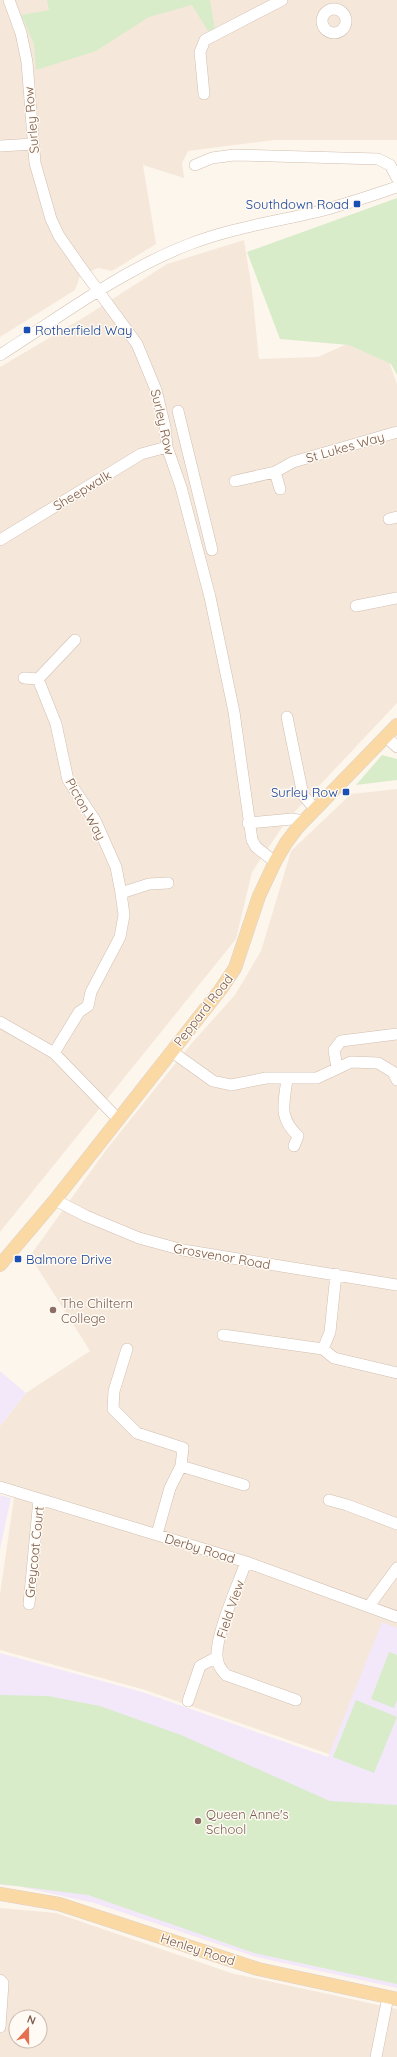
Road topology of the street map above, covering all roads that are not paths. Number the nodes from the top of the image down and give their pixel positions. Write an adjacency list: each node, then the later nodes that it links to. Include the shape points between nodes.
1 (9, 0): 4 (street, Surley Row, via 21,33 27,62)
2 (282, 0): 3 (street, via 205,40 200,52)
3 (204, 94)
4 (34, 144): 5 (street); 9 (street, Surley Row, via 36,168 51,219 59,236)
5 (0, 146)
6 (195, 165): 7 (street, via 212,158 234,155 378,158 390,165)
7 (397, 178)
8 (397, 187): 9 (street, via 316,212 224,233 190,244 157,258)
9 (99, 292): 10 (street); 14 (street, Surley Row, via 137,344 156,390)
10 (0, 355)
11 (178, 411): 13 (street)
12 (397, 432): 15 (street, St Lukes Way, via 293,462)
13 (187, 448): 14 (street, Sheepwalk); 19 (street)
14 (168, 450): 18 (street, Sheepwalk, via 141,454); 31 (street, Surley Row, via 181,487 212,605 234,712)
15 (275, 472): 16 (street, St Lukes Way); 17 (street)
16 (236, 481)
17 (280, 489)
18 (0, 540)
19 (212, 550)
20 (397, 598): 21 (street)
21 (356, 606)
22 (75, 640): 24 (street)
23 (24, 678): 24 (street)
24 (38, 679): 34 (street, Picton Way, via 56,724 68,780 95,820 116,867)
25 (287, 717): 29 (street, via 303,795)
26 (397, 726): 27 (main road, Peppard Road)
27 (386, 738): 28 (street); 29 (main road, Peppard Road)
28 (397, 747)
29 (314, 809): 30 (main road, Peppard Road)
30 (304, 821): 31 (street, via 292,819); 32 (main road, Peppard Road)
31 (248, 823): 32 (street, Surley Row, via 256,847)
32 (275, 862): 37 (main road, Peppard Road, via 259,896 235,968)
33 (168, 883): 34 (street, via 149,884)
34 (122, 893): 38 (street, Picton Way, via 124,915 120,938 91,992 88,1006 79,1012)
35 (0, 1022): 38 (street)
36 (397, 1034): 39 (street, via 341,1041 334,1050)
37 (172, 1051): 40 (street, via 213,1081 231,1085 266,1078); 42 (main road, Peppard Road)
38 (54, 1053): 42 (street)
39 (337, 1068): 40 (street, via 317,1078); 41 (street, via 351,1062 378,1063 393,1072)
40 (287, 1079): 43 (street, via 283,1112 288,1126 298,1136)
41 (397, 1080)
42 (118, 1119): 44 (main road, Peppard Road)
43 (294, 1146)
44 (55, 1200): 45 (main road, Peppard Road); 46 (street, Grosvenor Road, via 126,1232 176,1248)
45 (0, 1265)
46 (336, 1274): 47 (street, Grosvenor Road); 50 (street, via 330,1332)
47 (397, 1285)
48 (223, 1335): 50 (street, via 272,1337)
49 (127, 1349): 52 (street, via 114,1391 112,1409 137,1433 183,1448)
50 (323, 1349): 51 (street, via 334,1358)
51 (397, 1373)
52 (181, 1466): 53 (street); 58 (street, via 170,1488)
53 (244, 1485)
54 (0, 1487): 55 (street, Derby Road)
55 (39, 1499): 58 (street, Derby Road); 61 (street, Greycoat Court)
56 (329, 1500): 57 (street)
57 (397, 1524)
58 (157, 1534): 59 (street, Derby Road)
59 (246, 1562): 62 (street, Derby Road); 64 (street, Field View, via 218,1641)
60 (397, 1568): 62 (street)
61 (29, 1604)
62 (369, 1606): 63 (street, Derby Road)
63 (397, 1617)
64 (216, 1657): 65 (street, via 219,1668 226,1675); 66 (street, via 200,1666)
65 (296, 1700)
66 (188, 1701)
67 (0, 1894): 69 (main road, Henley Road, via 59,1904 258,1969)
68 (0, 1980): 70 (street, via 3,1983)
69 (393, 1998): 71 (street)
70 (0, 2027)
71 (376, 2057)

